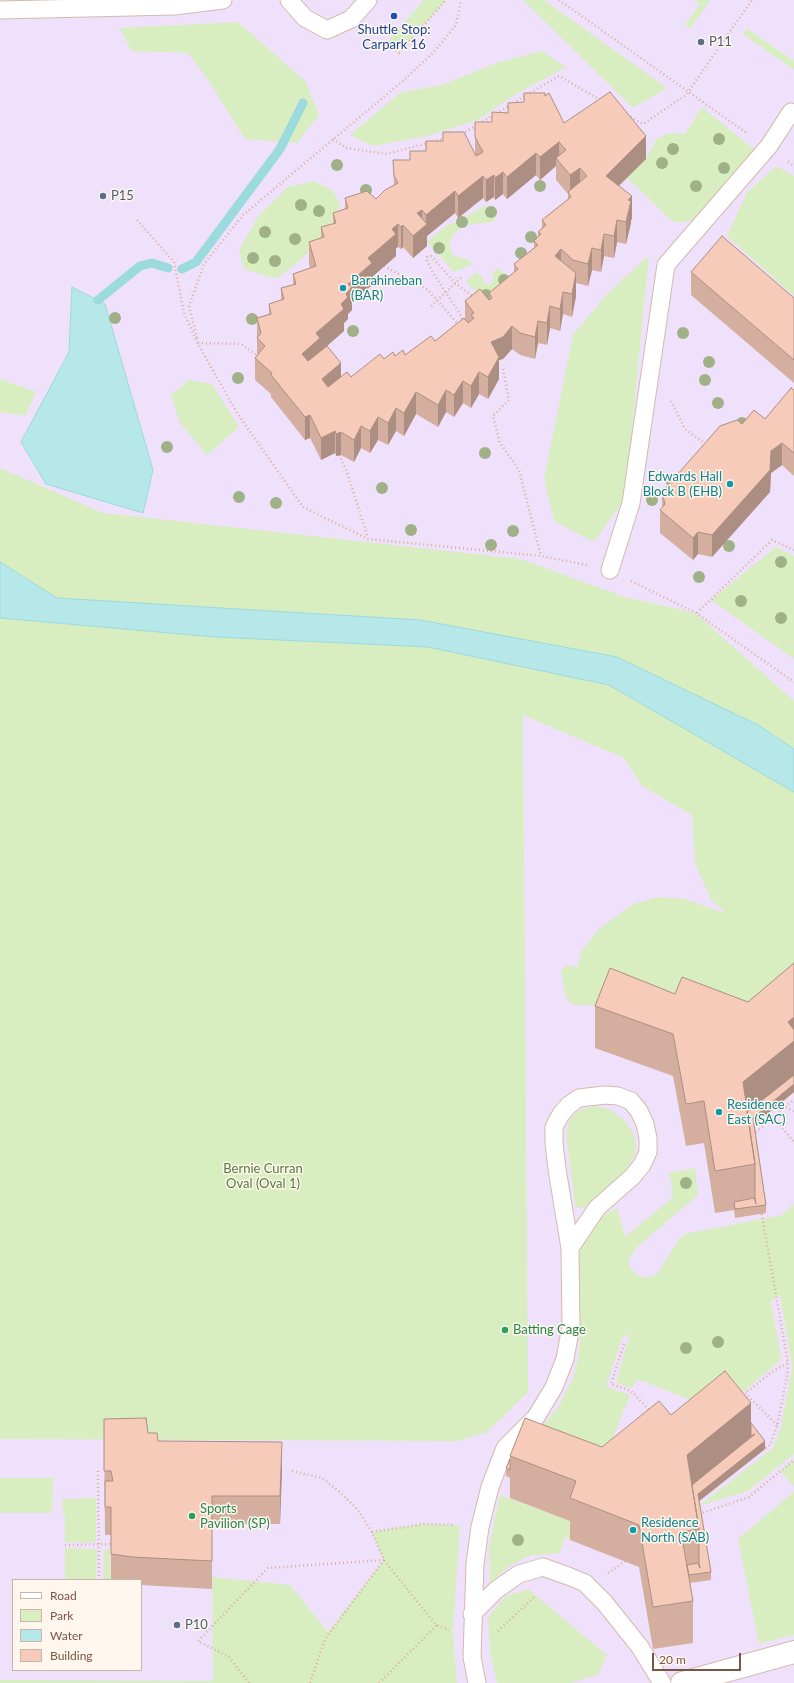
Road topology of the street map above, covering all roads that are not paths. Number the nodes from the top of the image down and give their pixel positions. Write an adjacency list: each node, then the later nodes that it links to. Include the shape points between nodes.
1 (223, 0): 4 (lane, via 174,6)
2 (289, 0): 3 (lane, via 305,18 327,30 351,20)
3 (368, 0)
4 (0, 10)
5 (791, 112): 6 (lane, via 767,148 666,265 631,503)
6 (610, 570)
7 (570, 1248): 7 (lane, via 556,1162 554,1127 561,1114 579,1098 618,1096 631,1101 639,1111 645,1124 648,1152 632,1177 597,1208); 8 (lane, via 571,1326 565,1360 554,1387 536,1417 505,1448 490,1487 474,1564)
8 (472, 1614): 10 (lane, via 472,1656); 11 (lane, via 496,1590 519,1574 543,1567 568,1576 585,1583 604,1602 640,1647)
9 (794, 1652): 12 (street)
10 (477, 1683)
11 (662, 1683)
12 (682, 1683)

